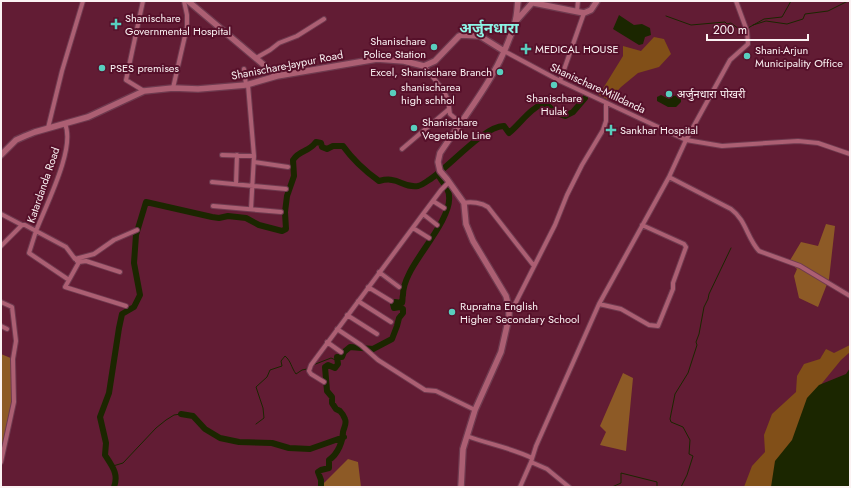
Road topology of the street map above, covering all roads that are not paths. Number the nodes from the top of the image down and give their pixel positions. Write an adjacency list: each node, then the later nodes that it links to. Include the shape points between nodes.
1 (83, 1): 26 (street)
2 (143, 1): 21 (street, via 126,80)
3 (184, 1): 20 (street, via 187,27)
4 (188, 1): 14 (street)
5 (518, 1): 12 (street)
6 (578, 1): 9 (street)
7 (596, 1): 10 (street, via 591,10)
8 (736, 1): 27 (street, via 747,31 748,44 730,60)
9 (577, 11): 10 (street); 12 (street, via 534,3)
10 (584, 13): 18 (street)
11 (324, 19): 14 (street)
12 (515, 22): 13 (street)
13 (504, 51): 15 (street, via 480,36 462,35 435,62); 18 (street, Shanischare-Milldanda); 24 (street, via 482,94)
14 (256, 58): 17 (street)
15 (424, 66): 17 (street, Shanischare-Jaypur Road, via 377,59); 23 (street, via 444,91)
16 (244, 69): 19 (street)
17 (277, 76): 19 (street, Shanischare-Jaypur Road)
18 (560, 81): 22 (street, Shanischare-Milldanda)
19 (247, 85): 20 (street, Shanischare-Jaypur Road, via 198,89); 33 (street)
20 (173, 88): 21 (street, Shanischare-Jaypur Road)
21 (144, 91): 25 (street, Shanischare-Jaypur Road)
22 (606, 103): 27 (street, Shanischare-Milldanda); 59 (street, via 603,130 582,165)
23 (449, 109): 24 (street, via 450,114); 28 (street)
24 (460, 122): 40 (street, via 439,157 440,172)
25 (65, 124): 26 (street, Shanischare-Jaypur Road); 55 (street, Katardanda Road, via 67,142 64,159)
26 (48, 128): 29 (street, Shanischare-Jaypur Road, via 20,138)
27 (686, 140): 30 (street, Shanischare-Milldanda, via 722,146 798,141 818,143); 36 (street)
28 (402, 149)
29 (1, 154)
30 (850, 154)
31 (222, 155): 32 (street)
32 (237, 155): 33 (street); 38 (street)
33 (254, 156): 34 (street)
34 (254, 162): 35 (street); 39 (street)
35 (288, 167)
36 (670, 177): 52 (street); 65 (street, via 731,209 737,214 759,251 800,266)
37 (212, 182): 38 (street)
38 (236, 184): 39 (street)
39 (253, 185): 41 (street); 46 (street)
40 (446, 185): 42 (street); 43 (street)
41 (286, 189)
42 (433, 200): 45 (street); 49 (street)
43 (464, 203): 59 (street, via 488,207); 71 (street, via 466,224 473,242 506,296)
44 (213, 206): 46 (street)
45 (444, 208)
46 (251, 209): 47 (street)
47 (281, 212)
48 (1, 214): 50 (street)
49 (423, 214): 51 (street); 53 (street)
50 (22, 225): 55 (street, Katardanda Road); 57 (street, Katardanda Road)
51 (438, 225)
52 (642, 225): 69 (street); 69 (street, via 686,247 658,326 649,325 621,309)
53 (412, 228): 56 (street); 61 (street)
54 (137, 230): 58 (street)
55 (36, 231): 58 (street, via 66,247); 62 (street, via 30,253)
56 (429, 238)
57 (1, 246)
58 (77, 261): 60 (street, via 86,261); 62 (street)
59 (534, 266): 71 (street, via 514,306)
60 (120, 272)
61 (379, 272): 63 (street); 64 (street)
62 (69, 280): 70 (street, via 65,287)
63 (399, 286)
64 (368, 287): 66 (street); 67 (street)
65 (850, 296)
66 (358, 300): 72 (street); 73 (street)
67 (391, 301)
68 (1, 302): 84 (street, via 12,307 16,340 12,359 14,402)
69 (599, 304): 83 (street)
70 (126, 306)
71 (509, 308): 81 (street, via 501,352)
72 (347, 314): 75 (street); 77 (street)
73 (391, 322)
74 (1, 326): 76 (street)
75 (337, 329): 78 (street); 81 (street, via 378,360 425,390 436,392)
76 (7, 330)
77 (377, 334)
78 (327, 342): 79 (street); 80 (street, via 309,368 311,374)
79 (341, 352)
80 (324, 382)
81 (475, 410): 82 (street)
82 (467, 436): 83 (street, via 518,451); 85 (street, via 463,449)
83 (532, 460): 86 (street); 87 (street)
84 (1, 462)
85 (461, 487)
86 (520, 487)
87 (569, 487)

